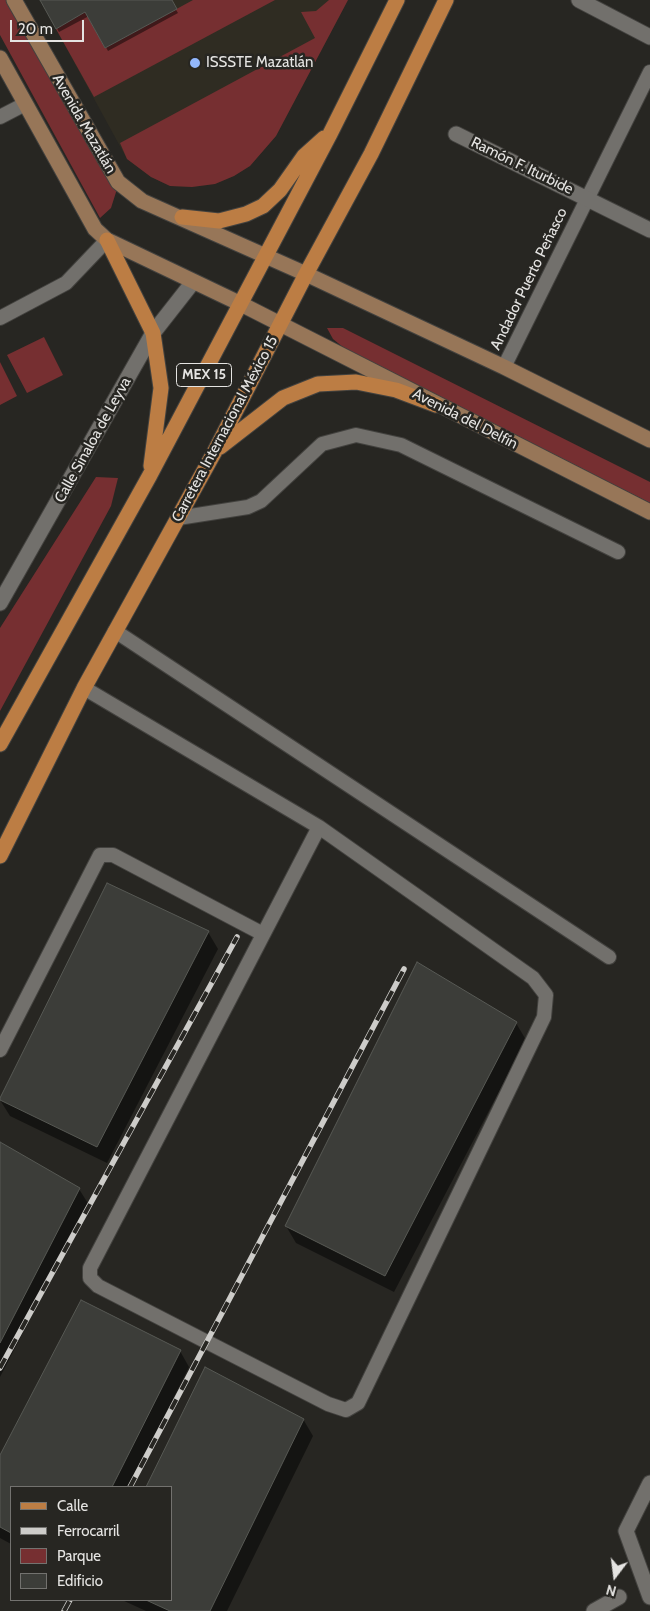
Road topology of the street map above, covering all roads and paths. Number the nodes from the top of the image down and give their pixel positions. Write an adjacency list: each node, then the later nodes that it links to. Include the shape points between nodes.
1 (14, 0): 13 (street, Avenida Mazatlán, via 118,182 142,201)
2 (397, 0): 10 (main road, MEX 15)
3 (446, 0): 17 (main road, Carretera Internacional México 15 / MEX 15, via 371,154)
4 (579, 0): 5 (street)
5 (650, 37)
6 (0, 58): 8 (street)
7 (650, 72): 12 (lane, Andador Puerto Peñasco)
8 (26, 104): 9 (lane); 15 (street, via 95,229)
9 (0, 118)
10 (330, 134): 13 (main road, via 304,156 280,190 263,206 219,221); 16 (main road, MEX 15)
11 (456, 134): 12 (street, Ramón F. Iturbide)
12 (588, 198): 14 (street, Ramón F. Iturbide); 23 (lane, Andador Puerto Peñasco)
13 (182, 217): 16 (street, Avenida Mazatlán)
14 (650, 230)
15 (107, 240): 18 (street); 20 (lane, via 66,283); 22 (main road)
16 (265, 255): 17 (street); 19 (main road, MEX 15)
17 (306, 274): 21 (main road, Carretera Internacional México 15 / MEX 15); 23 (street)
18 (193, 282): 19 (street); 22 (street, Calle Sinaloa de Leyva)
19 (241, 304): 21 (street); 27 (main road, MEX 15)
20 (0, 318)
21 (281, 324): 24 (street, Avenida del Delfín); 26 (main road, Carretera Internacional México 15 / MEX 15)
22 (153, 333): 27 (main road, via 161,388); 31 (street, Calle Sinaloa de Leyva)
23 (504, 367): 25 (street)
24 (436, 405): 26 (main road, via 396,390 356,382 318,384 283,398); 28 (street, Avenida del Delfín)
25 (650, 440)
26 (215, 451): 29 (main road, Carretera Internacional México 15 / MEX 15)
27 (150, 475): 34 (main road, MEX 15)
28 (650, 512)
29 (178, 518): 30 (lane, via 261,502 322,444 356,435 401,446); 32 (main road, Carretera Internacional México 15 / MEX 15)
30 (618, 552)
31 (0, 603)
32 (116, 631): 33 (main road, Carretera Internacional México 15 / MEX 15); 38 (lane)
33 (84, 688): 35 (lane); 36 (main road, Carretera Internacional México 15 / MEX 15)
34 (0, 744)
35 (319, 827): 37 (lane); 37 (lane, via 533,978 546,994 544,1017 501,1107 358,1403 346,1410 328,1404 98,1286 90,1278 90,1268)
36 (0, 856)
37 (264, 934): 39 (lane, via 113,855 100,856)
38 (609, 957)
39 (0, 1050)
40 (650, 1482): 42 (street, via 626,1531)
41 (619, 1597): 43 (street)
42 (650, 1597)
43 (594, 1611)

